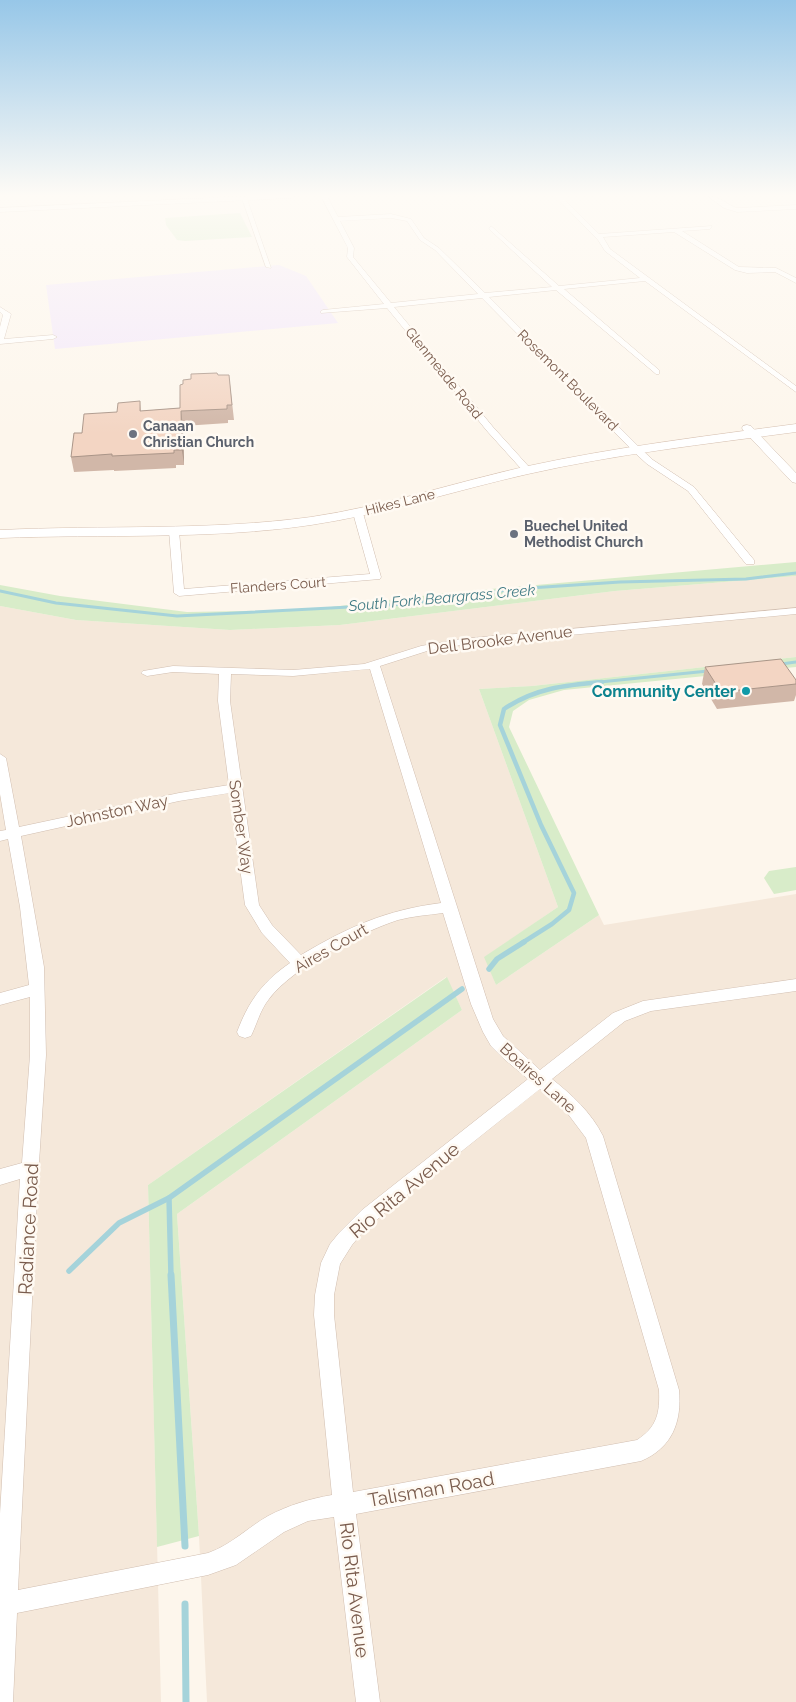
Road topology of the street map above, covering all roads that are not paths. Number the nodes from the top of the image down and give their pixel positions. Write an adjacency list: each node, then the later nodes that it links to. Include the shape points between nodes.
1 (365, 275): 8 (street, Glenmeade Road)
2 (463, 275): 7 (street, Rosemont Boulevard)
3 (543, 275): 6 (street)
4 (641, 275): 5 (street)
5 (646, 279): 6 (street); 14 (street)
6 (558, 288): 7 (street); 13 (street)
7 (483, 295): 8 (street); 18 (street, Rosemont Boulevard)
8 (389, 304): 10 (street); 19 (street, Glenmeade Road)
9 (0, 309): 12 (street, via 7,314)
10 (323, 312)
11 (53, 337): 12 (street)
12 (0, 341)
13 (656, 372)
14 (796, 390)
15 (796, 422): 17 (main road, Hikes Lane)
16 (796, 428): 17 (main road, Hikes Lane)
17 (750, 431): 18 (main road, Hikes Lane); 20 (street)
18 (634, 446): 19 (main road, Hikes Lane); 25 (street, Rosemont Boulevard, via 650,462 691,489)
19 (523, 467): 21 (main road, Hikes Lane); 22 (main road, Hikes Lane, via 290,516 218,522)
20 (796, 480)
21 (358, 513): 23 (main road, Hikes Lane, via 249,528); 26 (street)
22 (0, 526)
23 (174, 531): 24 (main road, Hikes Lane); 26 (street, Flanders Court, via 179,593)
24 (0, 534)
25 (750, 562)
26 (376, 577)
27 (796, 611): 28 (street, Dell Brooke Avenue, via 454,643 425,648)
28 (374, 665): 30 (street, Dell Brooke Avenue, via 293,673); 34 (street, Boaires Lane)
29 (147, 672): 30 (street, Dell Brooke Avenue, via 173,669)
30 (224, 672): 32 (street, Somber Way, via 224,701)
31 (0, 758): 33 (street, Radiance Road)
32 (235, 788): 33 (street, Johnston Way); 35 (street, Somber Way, via 252,905 267,929)
33 (7, 835): 37 (street, Radiance Road, via 27,906)
34 (448, 907): 35 (street, Aires Court, via 393,916 366,926); 40 (street, Boaires Lane, via 491,1032)
35 (300, 964): 39 (street, Aires Court, via 266,991 256,1004)
36 (796, 985): 40 (street, Rio Rita Avenue, via 649,1005 633,1010 606,1025)
37 (36, 989): 38 (street); 41 (street, Radiance Road, via 38,1055)
38 (0, 999)
39 (245, 1032)
40 (539, 1079): 43 (street, Boaires Lane, via 580,1115 599,1150 669,1390 670,1413); 44 (street, Rio Rita Avenue, via 350,1231 330,1263 324,1315)
41 (30, 1170): 42 (street); 45 (street, Radiance Road)
42 (0, 1177)
43 (662, 1434): 44 (street, Talisman Road, via 654,1443 625,1454)
44 (344, 1504): 45 (street, Talisman Road, via 307,1510 276,1524 228,1558 208,1564); 47 (street, Rio Rita Avenue)
45 (3, 1604): 46 (street, Radiance Road)
46 (1, 1702)
47 (368, 1702)

